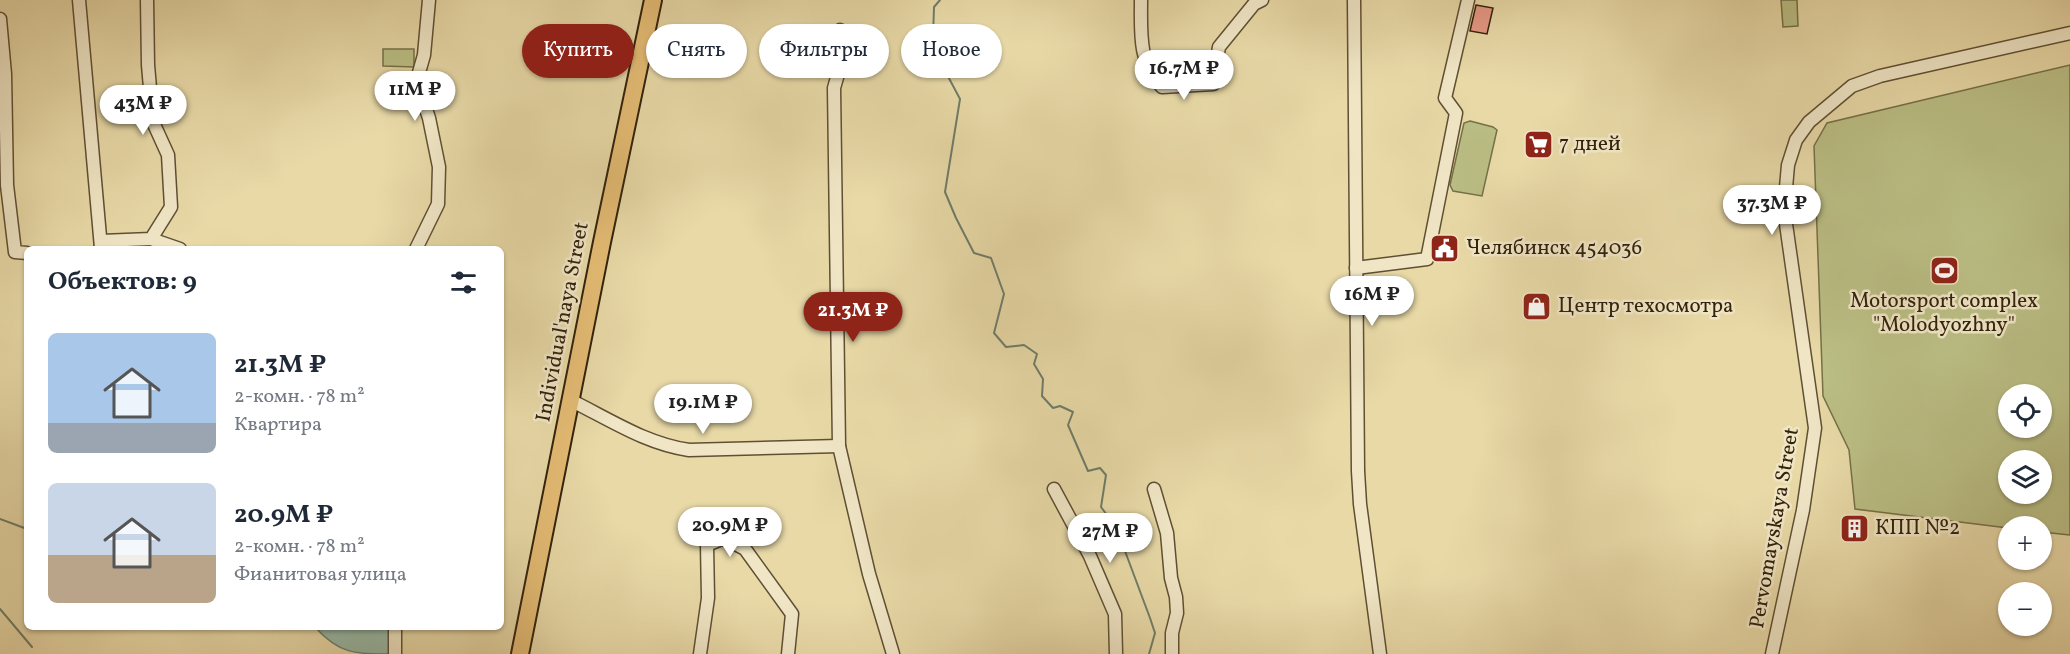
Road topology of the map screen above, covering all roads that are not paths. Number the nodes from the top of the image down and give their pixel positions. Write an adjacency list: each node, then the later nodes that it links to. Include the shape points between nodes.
1 (79, 0): 13 (street)
2 (147, 0): 12 (street, via 153,122 168,155 171,207)
3 (429, 0): 15 (street, via 418,76 439,167 438,204)
4 (653, 0): 18 (main road, Individual'naya Street)
5 (1141, 0): 6 (street, via 1141,48 1152,77 1162,87 1213,84 1220,47 1254,4)
6 (1262, 0)
7 (1354, 0): 17 (street)
8 (1468, 0): 17 (street, via 1445,98 1456,113 1427,259)
9 (0, 19): 16 (street, via 7,185 15,252)
10 (2070, 33): 31 (street, Pervomayskaya Street, via 1880,76 1852,86 1809,122 1796,140 1788,165 1784,210 1815,428 1803,510)
11 (837, 78): 19 (street)
12 (151, 239): 13 (street); 14 (street)
13 (101, 245)
14 (171, 246)
15 (417, 246)
16 (24, 252)
17 (1356, 268): 30 (street, via 1360,504)
18 (570, 400): 19 (street, via 675,448); 24 (main road, Individual'naya Street)
19 (839, 446): 27 (street, via 869,574)
20 (1054, 489): 28 (street, via 1115,614)
21 (1154, 489): 29 (street, via 1167,533 1176,597)
22 (395, 630): 23 (street)
23 (395, 654)
24 (520, 654)
25 (700, 654): 26 (street, via 708,598 707,545 724,538 746,549 792,614)
26 (788, 654)
27 (893, 654)
28 (1116, 654)
29 (1172, 654)
30 (1380, 654)
31 (1772, 654)

